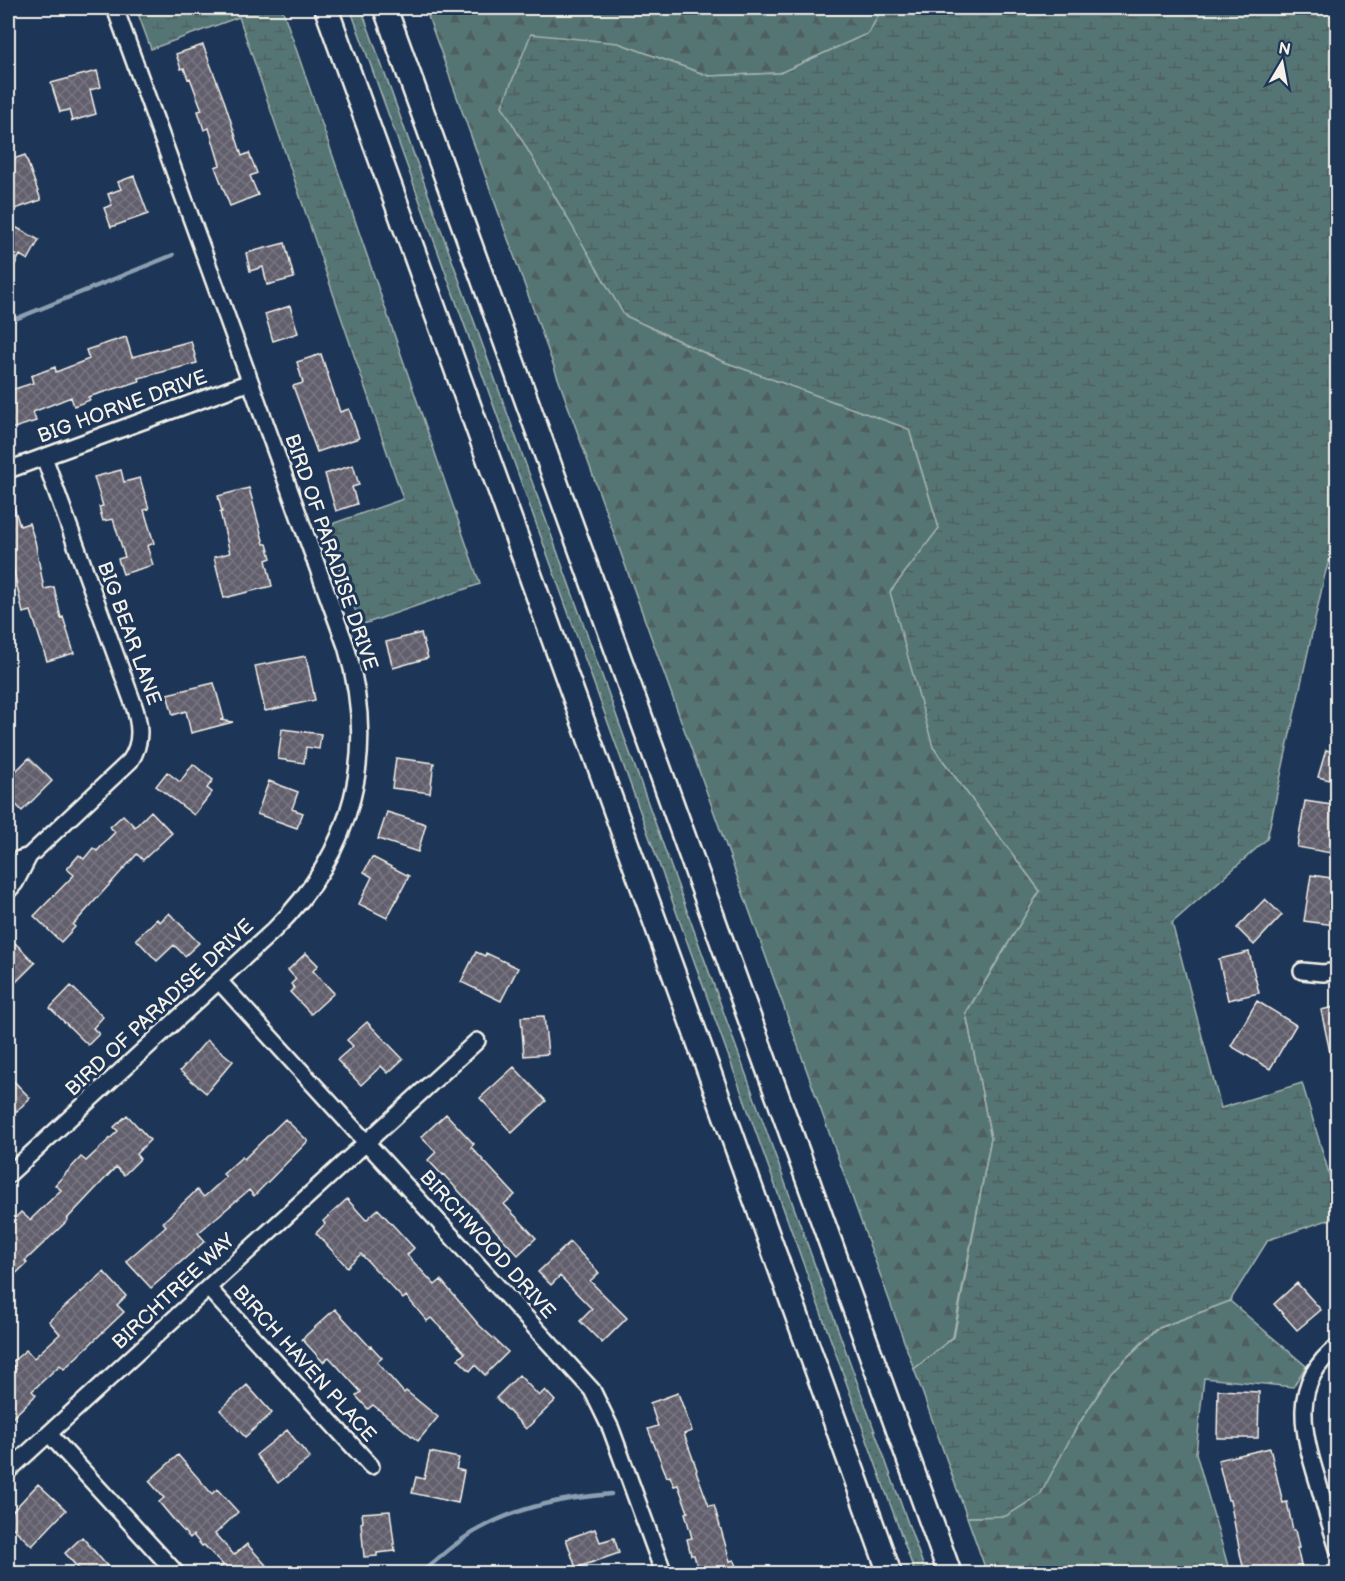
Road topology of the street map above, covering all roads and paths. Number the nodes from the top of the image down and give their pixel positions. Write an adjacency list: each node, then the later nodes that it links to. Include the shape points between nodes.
1 (115, 8): 4 (street, BIRD OF PARADISE DRIVE)
2 (326, 8): 24 (highway)
3 (385, 8): 25 (highway)
4 (250, 382): 5 (street, BIG HORNE DRIVE); 12 (street, BIRD OF PARADISE DRIVE, via 346,646 358,698 360,735 354,789 343,827 327,861 286,918)
5 (44, 457): 6 (street, BIG HORNE DRIVE); 7 (street, BIG BEAR LANE, via 133,703 139,739 126,766)
6 (8, 470)
7 (28, 856): 8 (street, BIG BEAR LANE); 9 (street, BIG BEAR LANE)
8 (8, 863)
9 (8, 891)
10 (1302, 971): 11 (street)
11 (1338, 971)
12 (219, 981): 14 (street, BIRCHWOOD DRIVE); 15 (street, BIRD OF PARADISE DRIVE)
13 (477, 1041): 14 (street, BIRCHTREE WAY)
14 (367, 1142): 16 (street, BIRCHTREE WAY); 23 (street, BIRCHWOOD DRIVE, via 592,1390 611,1429)
15 (8, 1175)
16 (208, 1288): 18 (street, BIRCHTREE WAY); 19 (street, BIRCH HAVEN PLACE)
17 (1338, 1346): 21 (street, via 1312,1377 1302,1410 1308,1450)
18 (49, 1434): 20 (street, BIRCHTREE WAY); 22 (street)
19 (372, 1466)
20 (8, 1471)
21 (1338, 1549)
22 (177, 1574)
23 (664, 1574)
24 (890, 1574)
25 (950, 1574)

